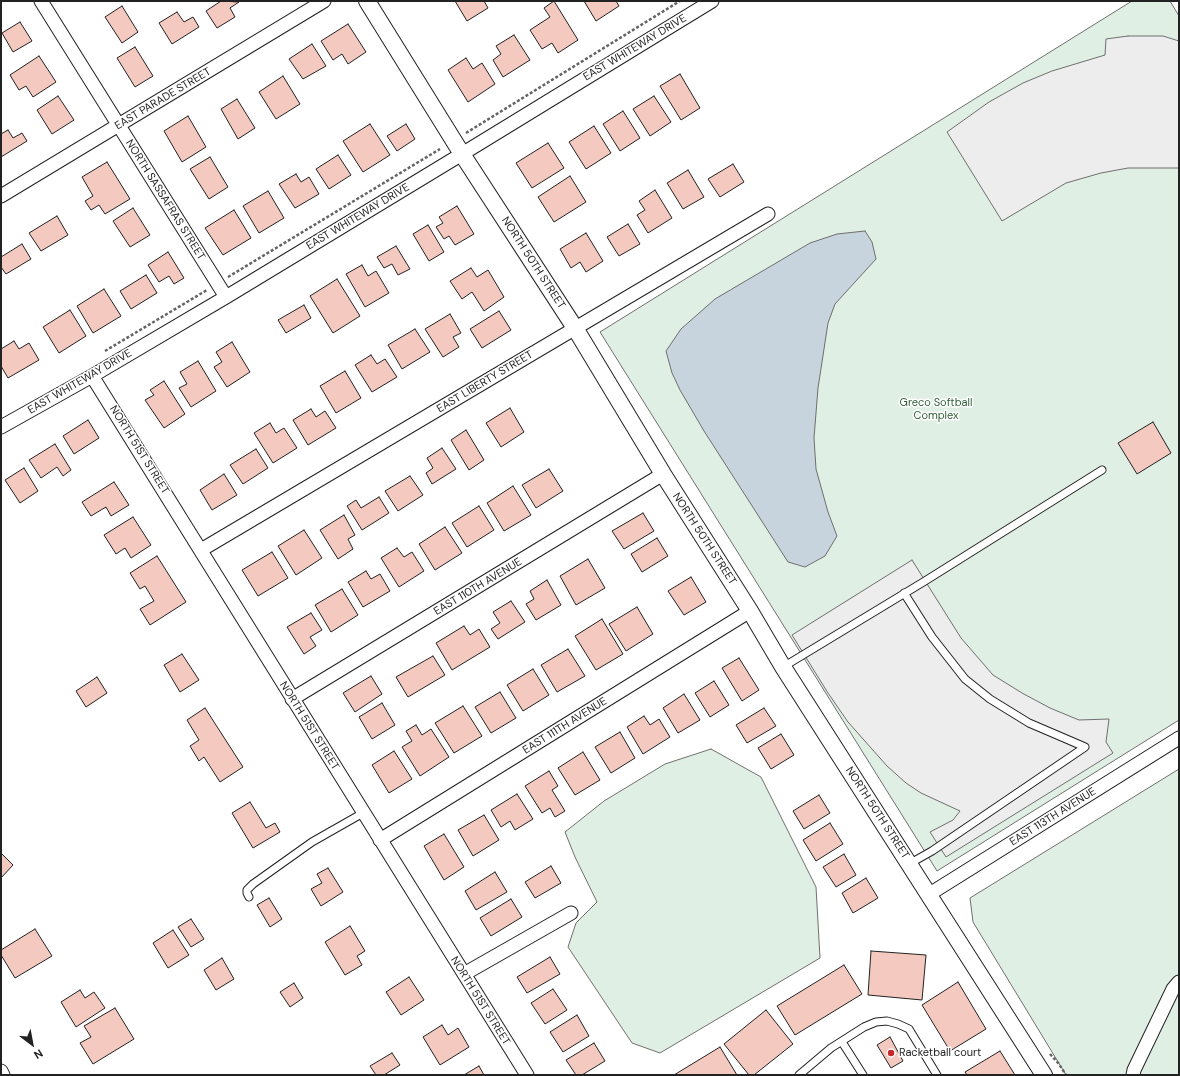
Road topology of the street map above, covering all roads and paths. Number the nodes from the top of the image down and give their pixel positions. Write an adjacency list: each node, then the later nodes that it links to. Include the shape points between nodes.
1 (41, 1): 6 (street, NORTH SASSAFRAS STREET)
2 (324, 1): 6 (street, EAST PARADE STREET)
3 (367, 1): 9 (street, NORTH 50TH STREET)
4 (680, 1): 7 (path)
5 (712, 1): 9 (street, EAST WHITEWAY DRIVE)
6 (119, 126): 10 (street, EAST PARADE STREET); 12 (street, NORTH SASSAFRAS STREET)
7 (466, 133)
8 (440, 149): 12 (path)
9 (462, 154): 13 (street, EAST WHITEWAY DRIVE); 14 (street, NORTH 50TH STREET)
10 (1, 196)
11 (768, 214): 14 (street, EAST LIBERTY STREET)
12 (218, 284): 13 (street, NORTH SASSAFRAS STREET); 15 (path)
13 (226, 297): 16 (street, EAST WHITEWAY DRIVE)
14 (575, 328): 19 (street, NORTH 50TH STREET); 20 (street, EAST LIBERTY STREET)
15 (99, 354)
16 (92, 376): 17 (street, EAST WHITEWAY DRIVE); 20 (street, NORTH 51ST STREET)
17 (1, 427)
18 (1102, 470): 21 (lane)
19 (663, 474): 22 (street, NORTH 50TH STREET); 24 (street, EAST 110TH AVENUE)
20 (201, 550): 24 (street, NORTH 51ST STREET)
21 (904, 593): 23 (lane); 28 (lane, via 932,637 965,679 990,699 1029,723 1085,747)
22 (750, 611): 23 (street, NORTH 50TH STREET); 27 (street, EAST 111TH AVENUE)
23 (784, 667): 28 (street, NORTH 50TH STREET)
24 (292, 699): 26 (street, NORTH 51ST STREET)
25 (1179, 738): 29 (street, EAST 113TH AVENUE)
26 (363, 813): 27 (street, NORTH 51ST STREET); 30 (lane, via 312,842 253,884 247,890)
27 (380, 840): 32 (street, NORTH 51ST STREET)
28 (909, 864): 29 (street, NORTH 50TH STREET)
29 (928, 895): 41 (street, NORTH 50TH STREET)
30 (249, 897)
31 (571, 913): 32 (street)
32 (464, 974): 37 (street, NORTH 51ST STREET)
33 (1179, 982): 42 (street, via 1169,996)
34 (842, 1042): 38 (lane); 39 (lane); 40 (lane, via 876,1022 898,1024 909,1029)
35 (1, 1071): 36 (street)
36 (3, 1075)
37 (527, 1075)
38 (799, 1075)
39 (863, 1075)
40 (937, 1075)
41 (1044, 1075)
42 (1133, 1075)

